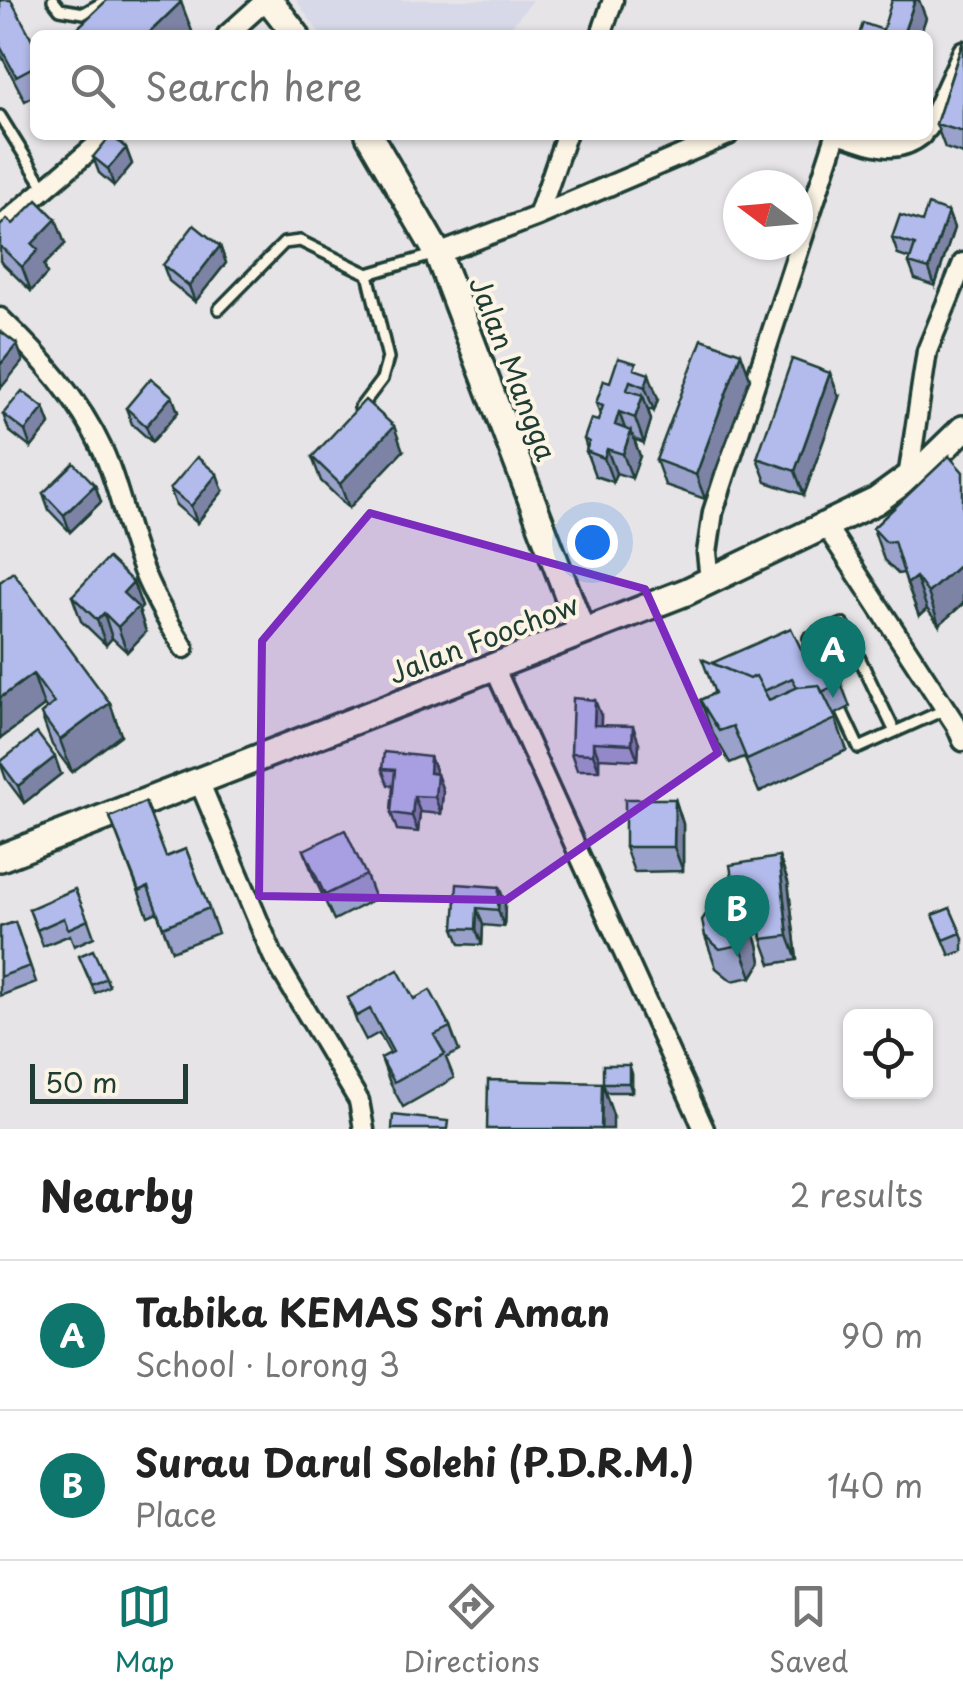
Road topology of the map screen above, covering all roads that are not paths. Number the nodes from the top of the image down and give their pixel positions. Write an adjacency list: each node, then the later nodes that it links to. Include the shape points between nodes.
1 (54, 0): 2 (lane, via 73,13)
2 (106, 0)
3 (267, 0): 5 (street); 6 (main road)
4 (613, 0): 7 (street)
5 (233, 30)
6 (292, 30)
7 (603, 30)
8 (963, 51): 10 (street)
9 (0, 116): 18 (lane)
10 (933, 117)
11 (102, 140): 18 (street)
12 (372, 140): 21 (main road, Jalan Mangga)
13 (564, 140): 19 (street)
14 (716, 140): 19 (street)
15 (838, 140): 30 (street, via 713,512)
16 (856, 140): 17 (street, via 887,150)
17 (916, 140)
18 (44, 187): 20 (street)
19 (538, 216): 21 (street)
20 (0, 227)
21 (438, 254): 23 (lane); 31 (main road, Jalan Mangga)
22 (963, 262): 28 (street, via 927,351)
23 (368, 274): 24 (lane, via 300,241 284,243); 26 (lane, via 388,358 382,379)
24 (219, 310)
25 (0, 318): 32 (street, via 40,356 86,419 138,560)
26 (358, 410)
27 (963, 429): 28 (main road, Jalan Foochow)
28 (908, 478): 29 (main road, Jalan Foochow)
29 (826, 526): 30 (main road, Jalan Foochow); 34 (street)
30 (710, 580): 31 (main road, Jalan Foochow)
31 (582, 632): 33 (main road, Jalan Foochow)
32 (184, 648)
33 (494, 668): 36 (main road, Jalan Foochow); 39 (street)
34 (957, 724): 35 (lane)
35 (894, 732): 35 (lane, via 859,748 809,638 842,624)
36 (199, 781): 37 (main road, Jalan Foochow); 38 (street, via 274,956 360,1101)
37 (2, 853)
38 (364, 1129)
39 (704, 1129)

